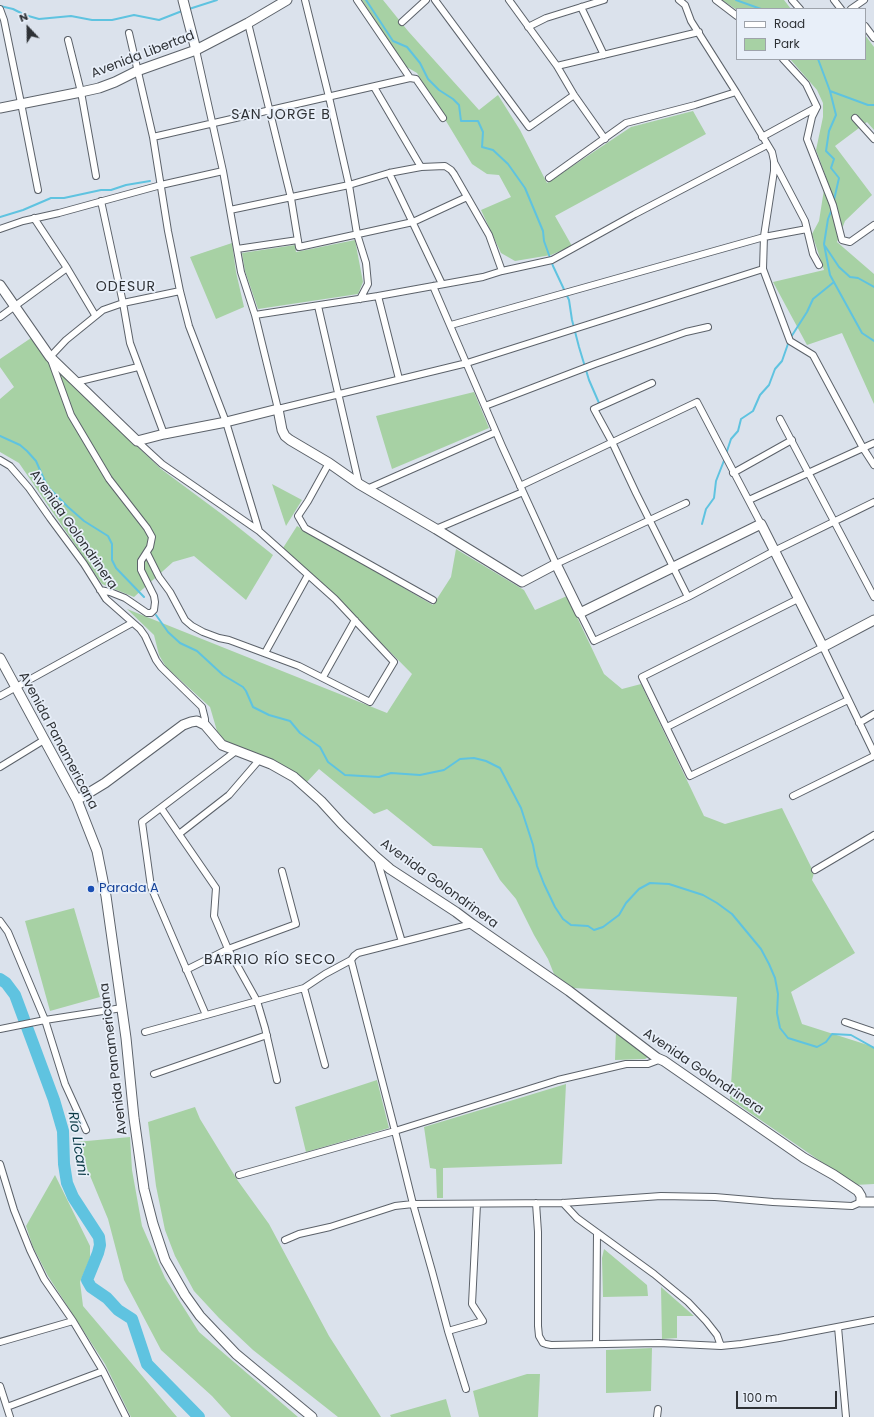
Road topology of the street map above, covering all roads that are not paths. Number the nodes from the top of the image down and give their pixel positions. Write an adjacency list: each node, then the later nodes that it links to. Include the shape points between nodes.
1 (183, 0): 29 (street)
2 (287, 0): 22 (street, Avenida Libertad)
3 (305, 0): 39 (street)
4 (357, 0): 34 (street)
5 (426, 0): 21 (street)
6 (435, 0): 38 (street, via 529,127)
7 (509, 0): 23 (street)
8 (604, 0): 14 (street)
9 (679, 0): 25 (street, via 685,5 691,21)
10 (716, 0): 20 (street)
11 (792, 0): 16 (street)
12 (834, 0): 17 (street)
13 (864, 0): 18 (street)
14 (592, 2): 15 (street)
15 (581, 7): 23 (street, via 546,18); 30 (street)
16 (799, 8)
17 (840, 8)
18 (853, 8)
19 (0, 9): 40 (street)
20 (736, 15)
21 (402, 22)
22 (248, 23): 29 (street, Avenida Libertad); 43 (street)
23 (528, 27): 32 (street)
24 (866, 27): 27 (street)
25 (699, 32): 30 (street); 37 (street)
26 (129, 33): 33 (street)
27 (874, 38)
28 (68, 40): 36 (street)
29 (196, 50): 33 (street, Avenida Libertad); 46 (street)
30 (604, 55): 32 (street)
31 (785, 60): 41 (street, via 806,84)
32 (557, 66): 38 (street)
33 (137, 72): 36 (street, Avenida Libertad, via 99,88); 47 (street)
34 (410, 78): 35 (street); 44 (street, via 416,79)
35 (374, 87): 39 (street); 53 (street)
36 (81, 92): 40 (street, Avenida Libertad); 56 (street)
37 (736, 92): 48 (street); 49 (street, via 626,123)
38 (574, 95): 49 (street)
39 (329, 97): 43 (street); 59 (street)
40 (21, 103): 42 (street, Avenida Libertad); 60 (street)
41 (817, 107): 48 (street); 67 (street, via 807,139 833,205 842,240 850,242)
42 (0, 108)
43 (270, 111): 46 (street); 62 (street)
44 (443, 118)
45 (855, 118): 50 (street)
46 (212, 124): 47 (street); 54 (street)
47 (153, 137): 58 (street)
48 (762, 137): 51 (street)
49 (604, 139): 57 (street)
50 (874, 139)
51 (767, 145): 52 (street); 77 (street, via 552,260)
52 (774, 161): 69 (street); 71 (street)
53 (421, 167): 55 (street); 61 (street, via 445,166 451,170)
54 (223, 171): 58 (street); 64 (street)
55 (390, 173): 59 (street); 66 (street)
56 (96, 176)
57 (550, 178)
58 (161, 185): 63 (street); 81 (street)
59 (349, 185): 62 (street); 70 (street)
60 (38, 190)
61 (467, 197): 66 (street); 77 (street, via 489,235)
62 (291, 198): 64 (street); 72 (street)
63 (101, 201): 65 (street); 84 (street)
64 (230, 210): 73 (street)
65 (34, 218): 68 (street); 75 (street)
66 (413, 222): 70 (street); 78 (street)
67 (873, 227)
68 (0, 229)
69 (807, 229): 71 (street); 74 (street)
70 (357, 234): 72 (street, via 299,247); 83 (street, via 366,263 368,284)
71 (764, 237): 76 (street); 90 (street)
72 (298, 240): 73 (street)
73 (237, 249): 88 (street, via 241,272)
74 (818, 265)
75 (67, 268): 85 (street); 87 (street)
76 (763, 269): 93 (street); 109 (street, via 790,341 814,355)
77 (502, 271): 78 (street)
78 (442, 284): 80 (street)
79 (0, 285): 85 (street)
80 (433, 286): 82 (street); 90 (street)
81 (180, 292): 84 (street); 102 (street, via 189,326)
82 (378, 296): 83 (street); 95 (street)
83 (360, 298): 86 (street)
84 (123, 303): 87 (street); 94 (street, via 130,343)
85 (15, 306): 89 (street); 92 (street)
86 (318, 306): 88 (street); 98 (street)
87 (95, 315): 92 (street)
88 (255, 315): 100 (street)
89 (0, 317)
90 (451, 325): 93 (street)
91 (708, 327): 99 (street, via 686,332 595,364)
92 (50, 357): 96 (street); 126 (street, via 71,415 109,479 150,532 152,542)
93 (467, 363): 95 (street); 99 (street)
94 (138, 367): 96 (street); 104 (street)
95 (399, 380): 98 (street)
96 (76, 382): 106 (street)
97 (652, 383): 107 (street, via 594,409)
98 (338, 395): 100 (street); 115 (street)
99 (485, 406): 103 (street)
100 (278, 409): 102 (street); 111 (street, via 285,436)
101 (780, 419): 105 (street)
102 (226, 422): 104 (street); 124 (street)
103 (496, 432): 115 (street); 116 (street)
104 (164, 434): 106 (street)
105 (792, 440): 113 (street); 114 (street)
106 (138, 441): 124 (street, via 162,464)
107 (612, 442): 113 (street, via 697,402); 116 (street); 120 (street)
108 (874, 443): 109 (street)
109 (863, 448): 112 (street); 114 (street)
110 (0, 460): 130 (street, Avenida Golondrinera, via 10,466 29,488)
111 (329, 463): 115 (street); 134 (street, via 298,516 305,528)
112 (874, 465)
113 (733, 473): 117 (street)
114 (810, 473): 117 (street); 121 (street)
115 (363, 486): 123 (street)
116 (522, 489): 123 (street); 127 (street)
117 (749, 500): 122 (street)
118 (874, 502): 121 (street)
119 (686, 503): 120 (street)
120 (650, 519): 127 (street); 128 (street)
121 (834, 521): 125 (street); 132 (street)
122 (761, 524): 125 (street); 128 (street)
123 (436, 529): 127 (street, via 522,582)
124 (259, 531): 129 (street)
125 (774, 551): 131 (street); 133 (street)
126 (147, 553): 130 (street, via 142,561 141,570 154,596 155,606 151,613 125,598); 140 (street, via 185,620 192,626)
127 (556, 564): 135 (street)
128 (673, 568): 131 (street); 135 (street)
129 (308, 575): 136 (street); 140 (street)
130 (100, 590): 138 (street, Avenida Golondrinera)
131 (688, 596): 135 (street, via 594,641)
132 (874, 597)
133 (798, 599): 139 (street); 149 (street, via 642,677)
134 (433, 600)
135 (580, 613)
136 (354, 620): 142 (street); 142 (street, via 394,662 370,702)
137 (874, 620): 139 (street)
138 (132, 623): 143 (street); 148 (street, Avenida Golondrinera, via 145,636 161,667 202,707)
139 (823, 647): 145 (street); 149 (street)
140 (265, 653): 142 (street)
141 (0, 658): 143 (street, Avenida Panamericana)
142 (323, 677)
143 (16, 688): 144 (street); 150 (street, Avenida Panamericana)
144 (0, 696)
145 (848, 700): 147 (street); 149 (street, via 690,776)
146 (874, 714): 147 (street)
147 (859, 723): 152 (street)
148 (204, 725): 151 (street, Avenida Golondrinera, via 222,745); 156 (street, via 197,721 183,725 105,783)
149 (667, 727)
150 (44, 740): 154 (street); 156 (street, Avenida Panamericana)
151 (236, 751): 153 (street, Avenida Golondrinera); 157 (street)
152 (874, 755): 155 (street)
153 (260, 759): 158 (street, via 229,795); 160 (street, Avenida Golondrinera, via 284,770 305,785)
154 (0, 767)
155 (793, 796)
156 (77, 800): 171 (street, Avenida Panamericana, via 97,850 104,881)
157 (161, 808): 158 (street); 168 (street, via 142,822 151,887)
158 (178, 834): 166 (street, via 216,888 214,916)
159 (874, 835): 161 (street)
160 (376, 857): 164 (street, Avenida Golondrinera); 165 (street)
161 (815, 870)
162 (282, 871): 166 (street, via 296,924)
163 (0, 921): 173 (street, via 8,932)
164 (472, 924): 165 (street); 179 (street, Avenida Golondrinera, via 569,991)
165 (402, 942): 167 (street, via 358,953)
166 (228, 949): 168 (street); 170 (street)
167 (351, 960): 169 (street); 184 (street)
168 (186, 970): 172 (street)
169 (304, 988): 170 (street); 180 (street)
170 (257, 1001): 172 (street); 178 (street)
171 (122, 1008): 173 (street); 208 (street, Avenida Panamericana, via 144,1189 152,1224 165,1260 200,1316 236,1354)
172 (206, 1015): 176 (street)
173 (44, 1020): 175 (street); 183 (street, via 65,1084)
174 (844, 1022): 177 (street)
175 (0, 1029)
176 (145, 1032)
177 (874, 1032)
178 (267, 1035): 181 (street); 182 (street)
179 (657, 1058): 184 (street, via 648,1064 626,1064 558,1080); 191 (street, Avenida Golondrinera, via 804,1158 858,1191)
180 (325, 1065)
181 (154, 1074)
182 (277, 1080)
183 (86, 1130)
184 (395, 1131): 186 (street); 189 (street)
185 (0, 1164): 195 (street, via 30,1250 44,1279)
186 (239, 1176)
187 (563, 1202): 188 (street); 191 (street, via 661,1196 715,1196 774,1202 852,1206); 192 (street, via 577,1218)
188 (536, 1203): 190 (street); 199 (street, via 539,1336 543,1343 551,1346)
189 (413, 1204): 190 (street); 193 (street, via 395,1206); 197 (street)
190 (477, 1204): 197 (street, via 472,1304 483,1321)
191 (869, 1204)
192 (597, 1233): 199 (street); 200 (street, via 688,1302 717,1335)
193 (284, 1240)
194 (874, 1320): 196 (street)
195 (73, 1321): 198 (street); 201 (street)
196 (838, 1327): 200 (street); 210 (street)
197 (448, 1331): 203 (street)
198 (0, 1342)
199 (596, 1344): 200 (street, via 659,1343)
200 (721, 1346)
201 (103, 1370): 204 (street); 207 (street)
202 (0, 1386): 204 (street)
203 (466, 1389)
204 (7, 1407): 206 (street)
205 (658, 1409): 209 (street)
206 (10, 1417)
207 (126, 1417)
208 (312, 1417)
209 (658, 1417)
210 (846, 1417)

